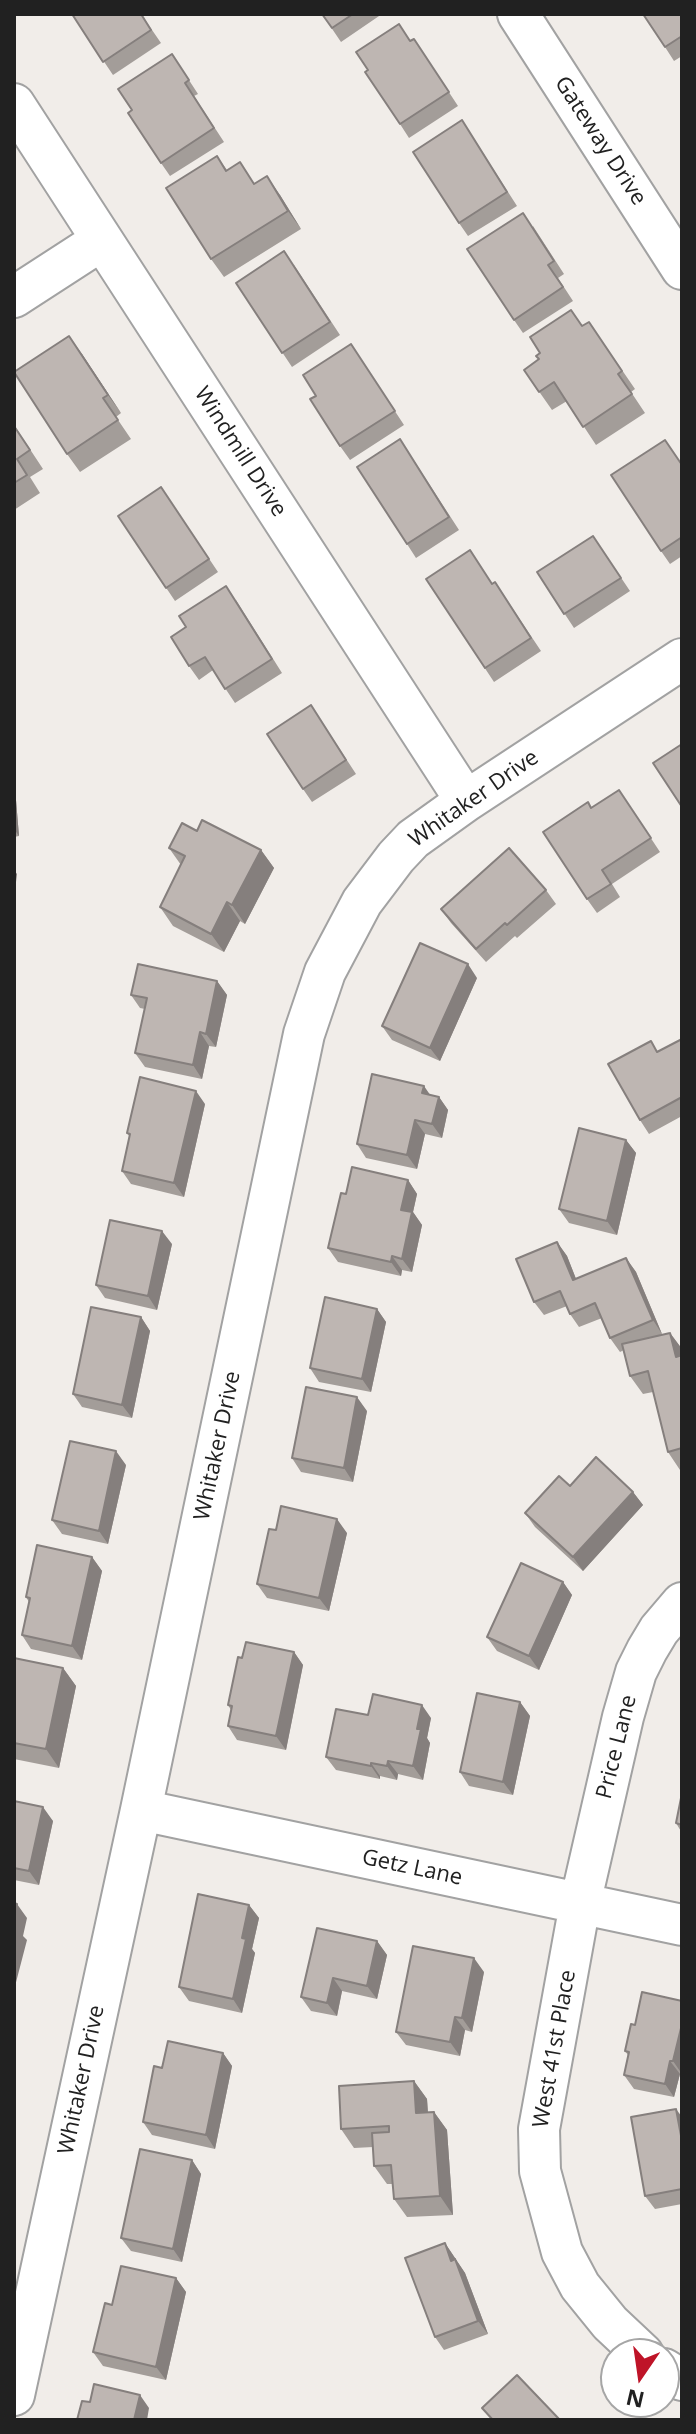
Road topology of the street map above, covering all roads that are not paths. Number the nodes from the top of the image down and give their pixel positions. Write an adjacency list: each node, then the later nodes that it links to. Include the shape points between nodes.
1 (518, 14): 4 (street, Gateway Drive)
2 (14, 104): 3 (street, Windmill Drive)
3 (102, 240): 5 (street); 7 (street, Windmill Drive)
4 (682, 269)
5 (14, 297)
6 (682, 659): 7 (street, Whitaker Drive)
7 (466, 801): 9 (street, Whitaker Drive, via 413,839 362,902 311,1011)
8 (682, 1603): 10 (street, Price Lane, via 659,1630 636,1672)
9 (141, 1810): 10 (street, Getz Lane); 12 (street, Whitaker Drive)
10 (580, 1904): 11 (street, Getz Lane); 13 (street, West 41st Place, via 539,2129 540,2171 562,2252 580,2286)
11 (682, 1925)
12 (29, 2253): 14 (street, Whitaker Drive)
13 (626, 2338)
14 (14, 2395)

